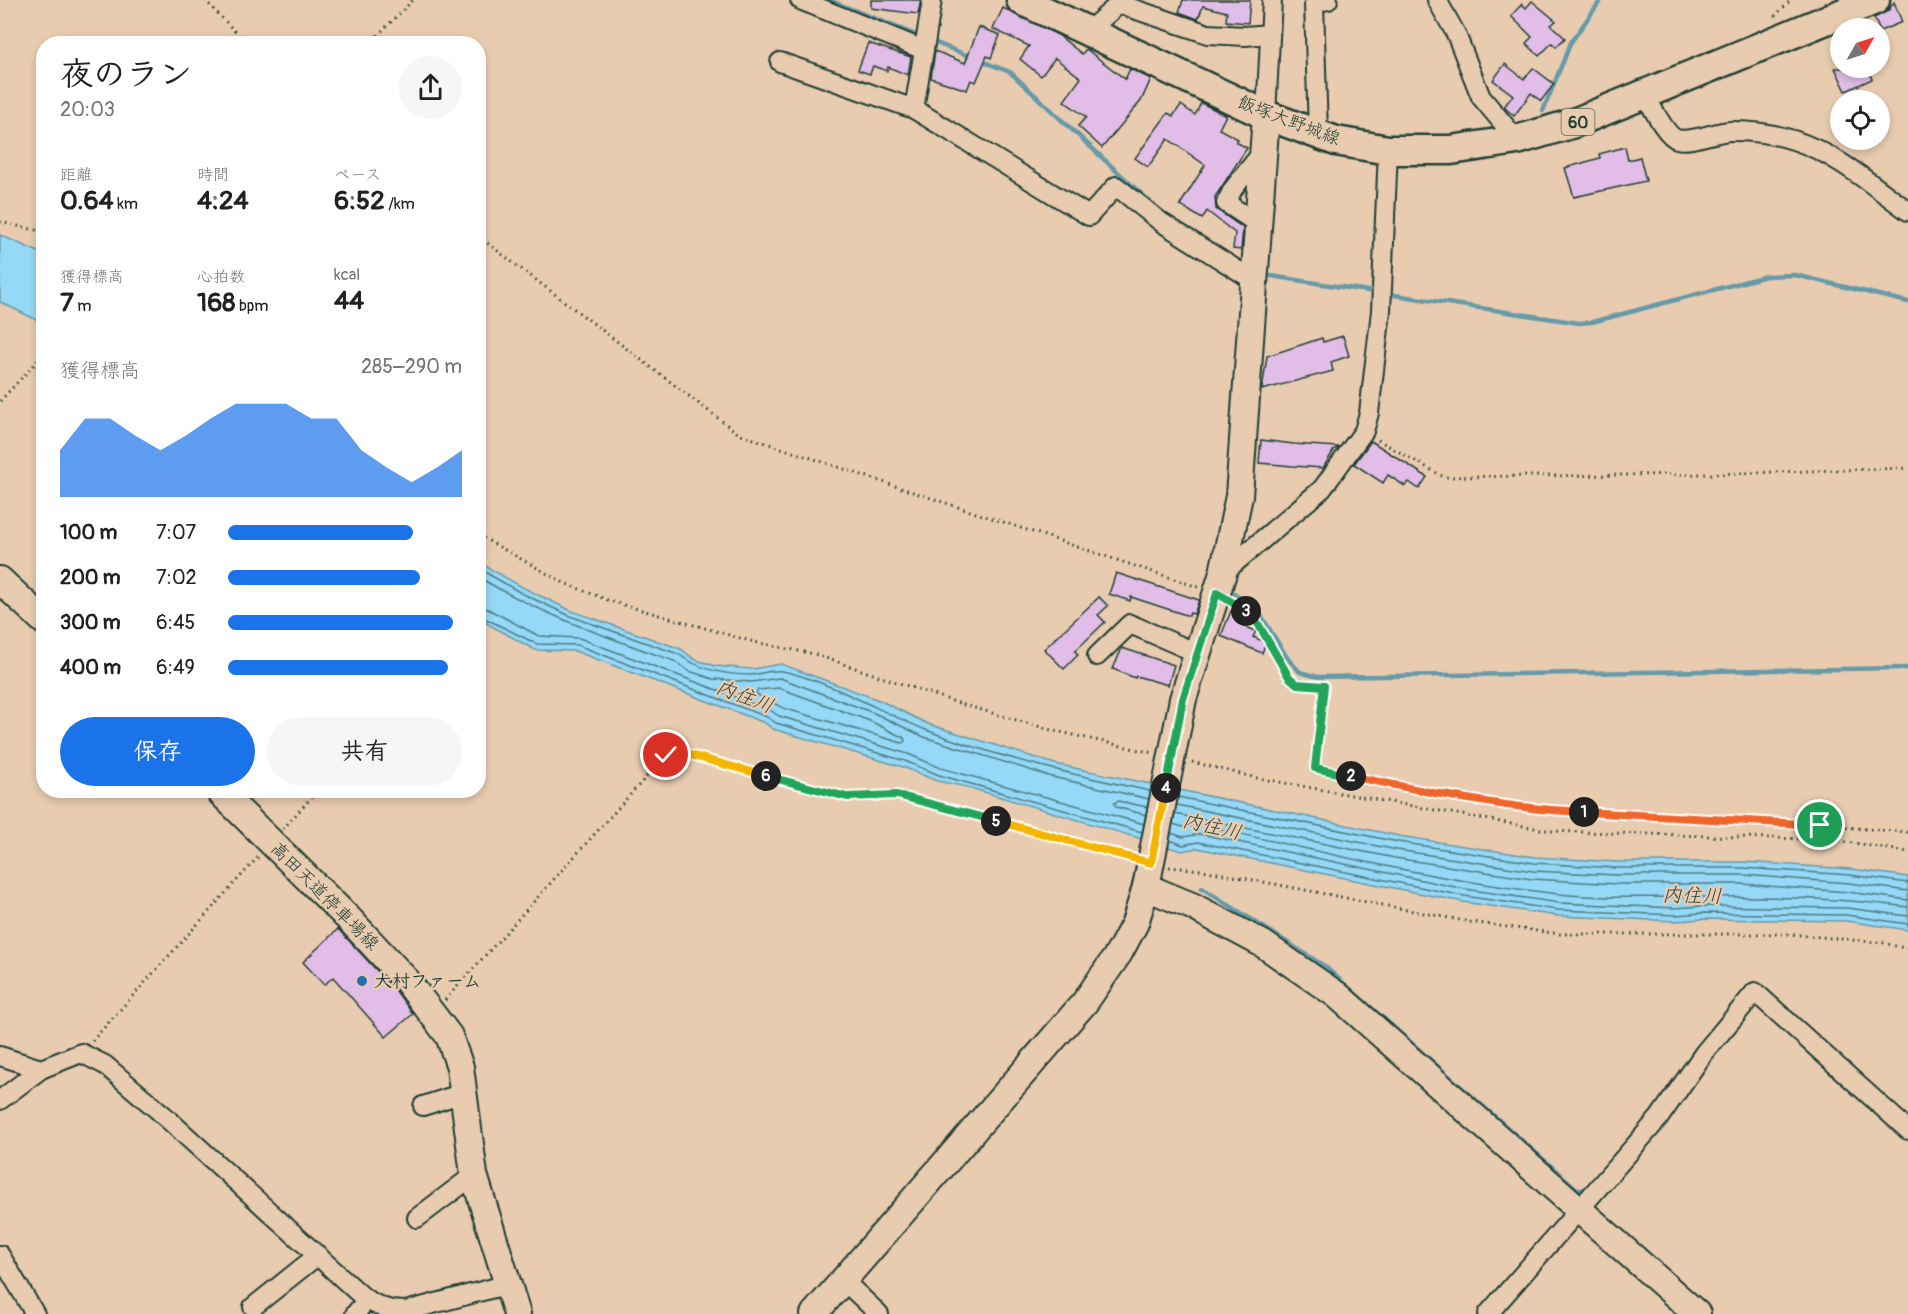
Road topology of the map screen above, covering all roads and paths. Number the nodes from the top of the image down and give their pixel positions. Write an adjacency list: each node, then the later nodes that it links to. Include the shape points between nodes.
1 (205, 0): 12 (path)
2 (413, 0): 13 (path)
3 (800, 0): 14 (street)
4 (932, 0): 14 (street)
5 (1021, 0): 10 (main road, 飯塚大野城線 / 60)
6 (1272, 0): 11 (street)
7 (1328, 0): 19 (street, via 1314,3)
8 (1437, 0): 20 (street, via 1456,34 1481,97)
9 (1875, 0): 16 (main road, 飯塚大野城線 / 60)
10 (1088, 32): 11 (street, via 1119,4 1208,34); 18 (main road, 飯塚大野城線 / 60)
11 (1270, 34): 18 (street)
12 (239, 36)
13 (377, 36)
14 (925, 41): 17 (street)
15 (780, 62): 17 (street)
16 (1645, 94): 20 (main road, 飯塚大野城線 / 60, via 1574,123); 23 (street, via 1670,135 1678,140 1730,131 1785,136 1829,153)
17 (914, 109): 28 (street, via 1089,216 1116,186 1161,222)
18 (1266, 115): 19 (main road, 飯塚大野城線 / 60); 21 (street)
19 (1318, 134): 22 (main road, 飯塚大野城線 / 60)
20 (1517, 140): 22 (main road, 飯塚大野城線 / 60, via 1451,150)
21 (1264, 150): 25 (street); 25 (street, via 1226,203)
22 (1388, 150): 31 (street, via 1381,311)
23 (1908, 211)
24 (0, 222): 26 (path)
25 (1258, 224): 28 (street)
26 (36, 230)
27 (486, 242): 35 (path, via 739,434)
28 (1253, 280): 35 (street, via 1239,496)
29 (36, 363): 30 (path)
30 (0, 402)
31 (1364, 432): 32 (path, via 1444,477); 35 (street, via 1322,489)
32 (1908, 468)
33 (486, 539): 39 (path, via 564,583 631,608 814,654 1051,730)
34 (0, 580): 36 (street)
35 (1220, 583): 37 (street); 42 (path, via 1253,615 1289,677 1297,684 1324,686 1315,768 1457,798 1550,811)
36 (36, 614)
37 (1197, 653): 38 (street, via 1130,624); 39 (street)
38 (1097, 656)
39 (1172, 757): 44 (path, via 1257,778 1551,831 1835,840); 45 (street)
40 (226, 798): 43 (street, 高田天道停車場線)
41 (311, 798): 43 (path)
42 (1908, 832)
43 (272, 842): 47 (street, 高田天道停車場線); 48 (path)
44 (1908, 852)
45 (1149, 875): 46 (path, via 1560,934 1789,934); 47 (path, via 897,795 847,797 683,753 666,755); 56 (street, via 1337,995); 60 (street, via 1130,933 1085,1002)
46 (1908, 949)
47 (434, 1013): 51 (street, 高田天道停車場線, via 449,1036 460,1067)
48 (81, 1053): 50 (street); 59 (street, via 105,1065)
49 (0, 1056): 50 (street)
50 (41, 1069): 52 (street)
51 (463, 1093): 53 (street); 55 (street, 高田天道停車場線)
52 (0, 1100)
53 (423, 1106)
54 (1908, 1130): 56 (street, via 1755,992 1704,1053 1659,1118)
55 (474, 1175): 57 (street); 61 (street, 高田天道停車場線)
56 (1578, 1211): 69 (street); 70 (street)
57 (417, 1218)
58 (0, 1254): 64 (street)
59 (318, 1255): 62 (street); 63 (street)
60 (844, 1281): 67 (street); 68 (street)
61 (509, 1284): 62 (street, via 406,1311 389,1311); 66 (street, 高田天道停車場線)
62 (368, 1300): 65 (street)
63 (253, 1306)
64 (36, 1314)
65 (355, 1314)
66 (518, 1314)
67 (814, 1314)
68 (879, 1314)
69 (1488, 1314)
70 (1697, 1314)

